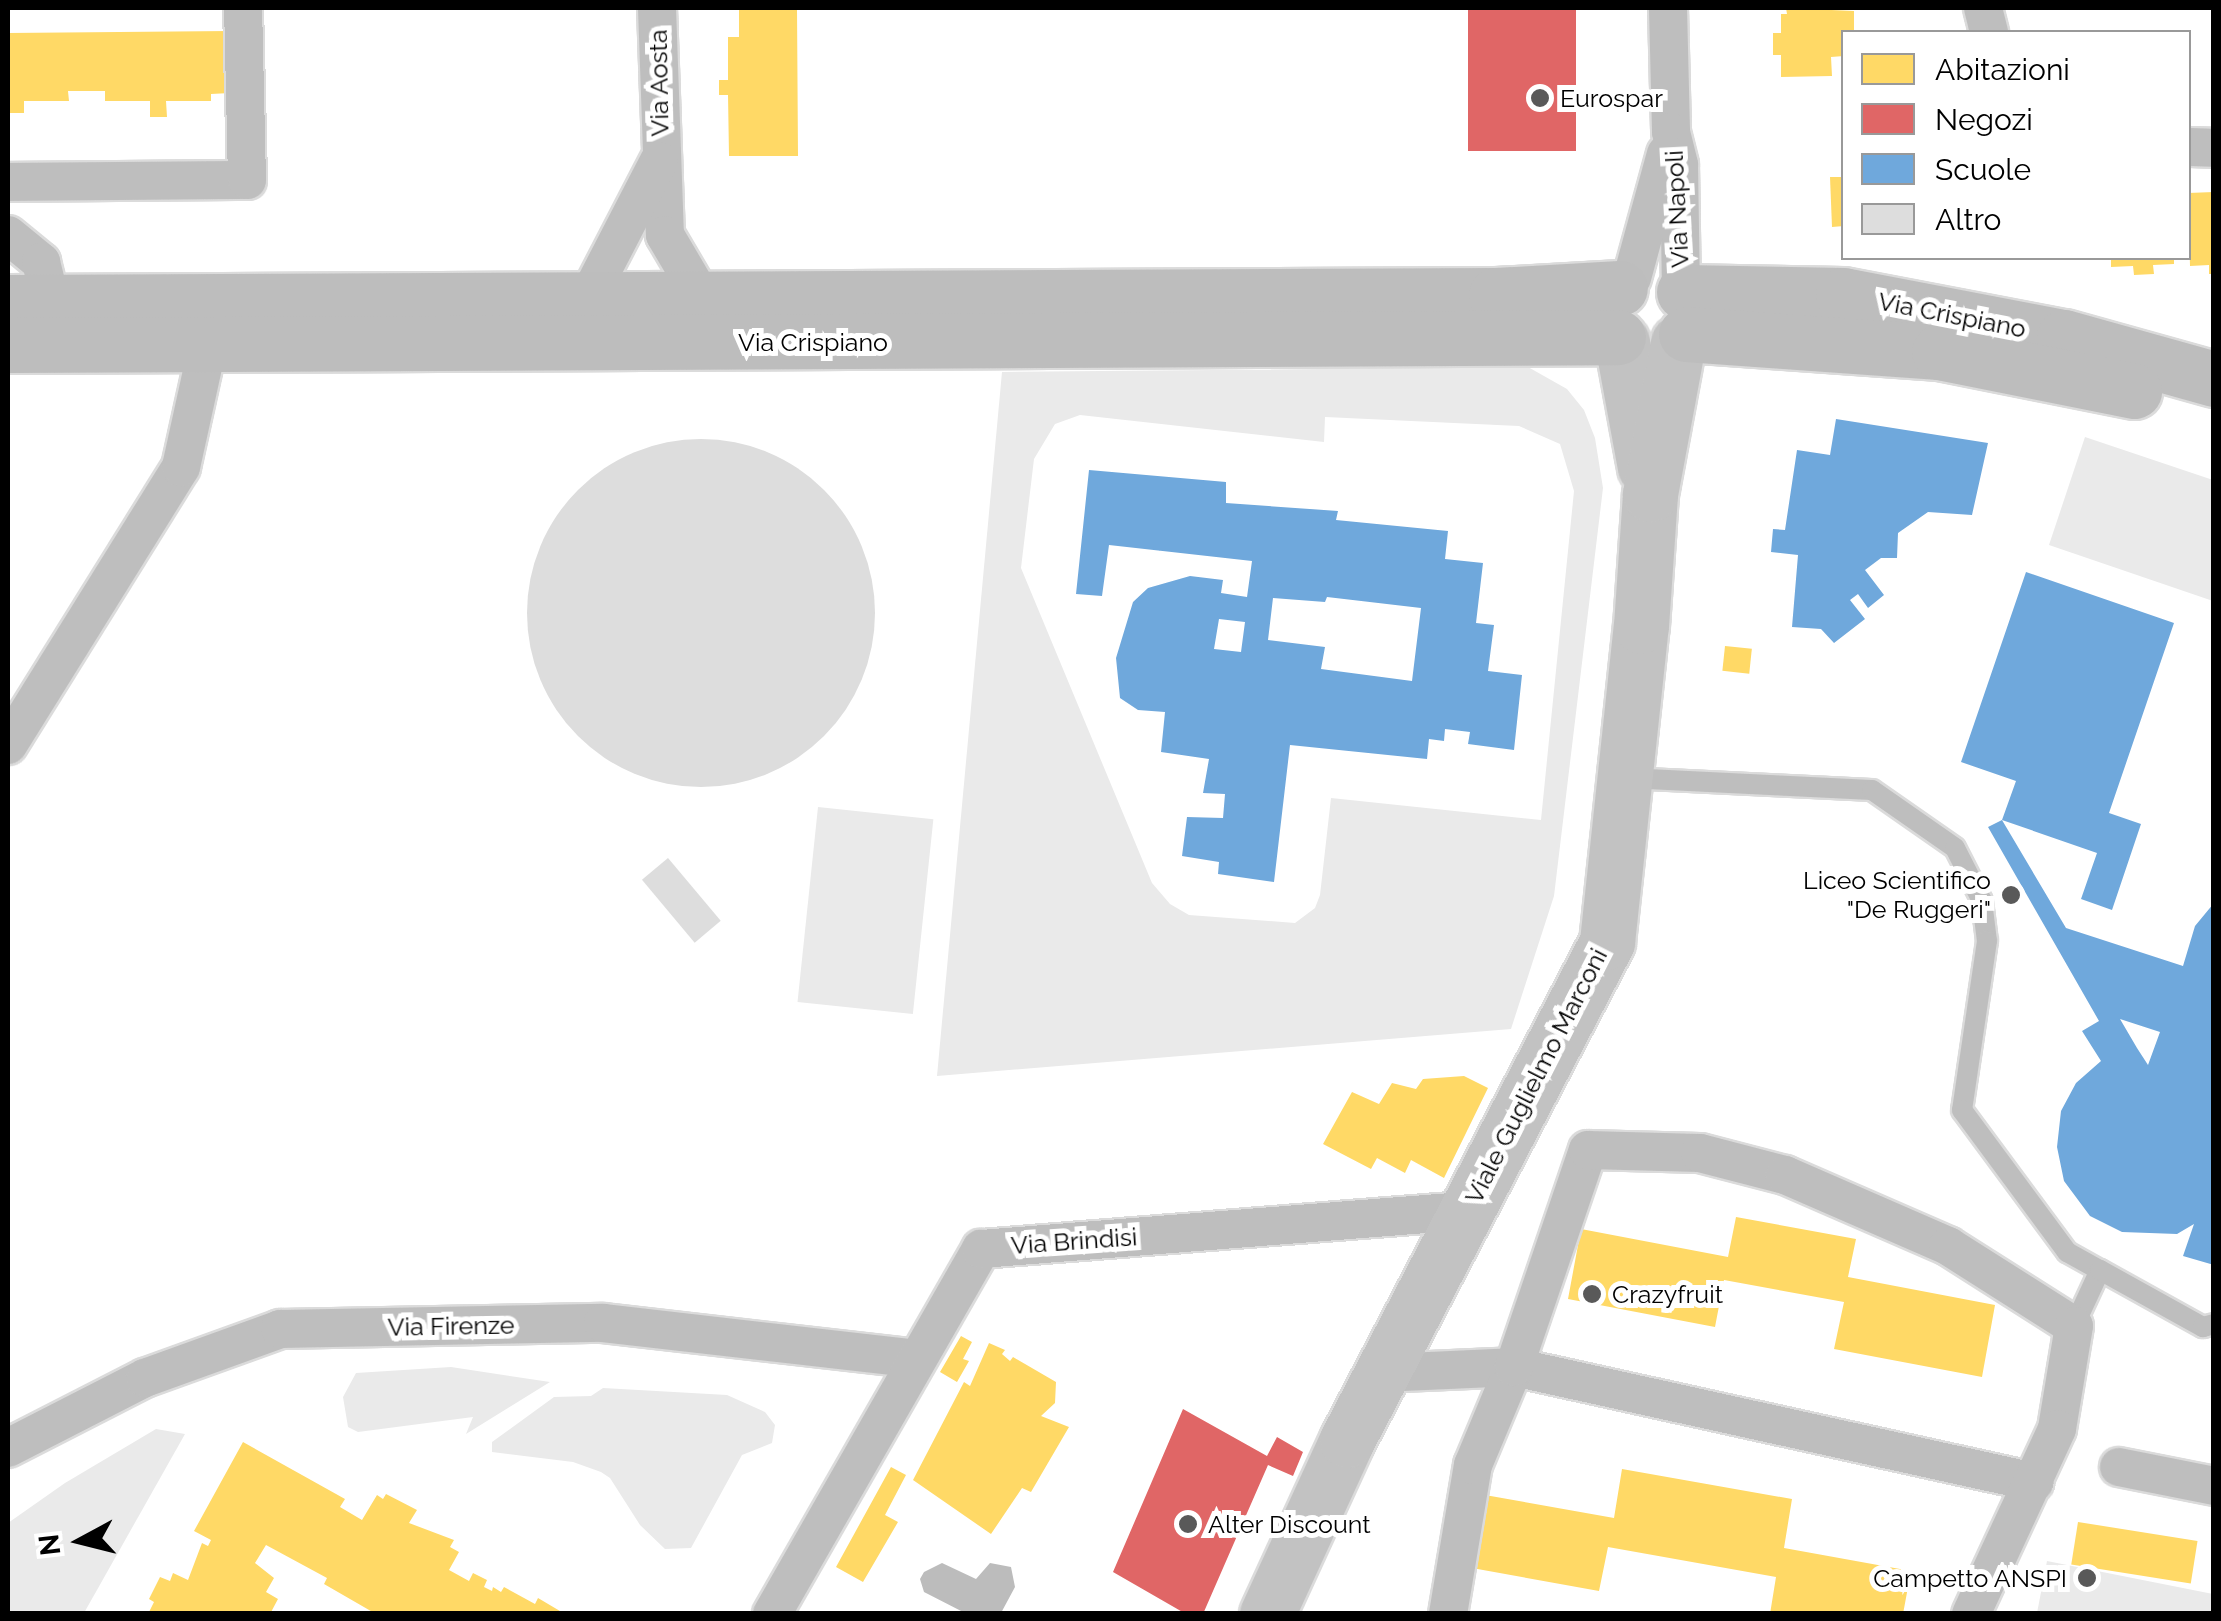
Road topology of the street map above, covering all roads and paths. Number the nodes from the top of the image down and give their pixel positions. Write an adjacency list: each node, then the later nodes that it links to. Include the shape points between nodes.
1 (242, 8): 5 (street, via 246,180)
2 (657, 8): 4 (street, Via Aosta)
3 (1668, 8): 10 (street, Via Napoli, via 1672,132)
4 (660, 159): 7 (street); 8 (street, Via Aosta, via 665,235)
5 (8, 182)
6 (8, 234): 9 (street, Via Crispiano, via 41,262)
7 (589, 296): 8 (main road, Via Crispiano); 9 (main road, Via Crispiano)
8 (701, 296): 10 (main road, Via Crispiano, via 1496,294)
9 (29, 302)
10 (1653, 313): 11 (main road, Via Crispiano); 13 (main road, Via Crispiano, via 1844,295 2064,337); 14 (main road, Via Crispiano, via 1940,352); 16 (street, Viale Guglielmo Marconi, via 1650,494)
11 (208, 344): 12 (main road, Via Crispiano); 15 (street, via 182,467)
12 (8, 345)
13 (2214, 379)
14 (2214, 413)
15 (8, 746)
16 (1624, 778): 17 (street, Viale Guglielmo Marconi, via 1606,942); 18 (lane, via 1872,790 1956,848 1982,901 1987,941 1962,1110 2067,1252)
17 (1466, 1211): 21 (street, Via Brindisi, via 980,1249); 23 (street, Viale Guglielmo Marconi)
18 (2100, 1270): 19 (lane, via 2203,1327); 20 (lane)
19 (2214, 1324)
20 (2074, 1326): 22 (street, via 1948,1246 1784,1175 1700,1153 1588,1150); 26 (street, via 2057,1428)
21 (918, 1359): 24 (street, Via Firenze, via 603,1323 280,1328 145,1378); 28 (street, Via Brindisi)
22 (1514, 1367): 23 (street); 26 (street); 30 (street, via 1473,1464)
23 (1382, 1373): 29 (street, Viale Guglielmo Marconi)
24 (8, 1448)
25 (2119, 1467): 27 (street)
26 (2034, 1482): 31 (street)
27 (2214, 1486)
28 (772, 1614)
29 (1266, 1614)
30 (1448, 1614)
31 (1971, 1614)

